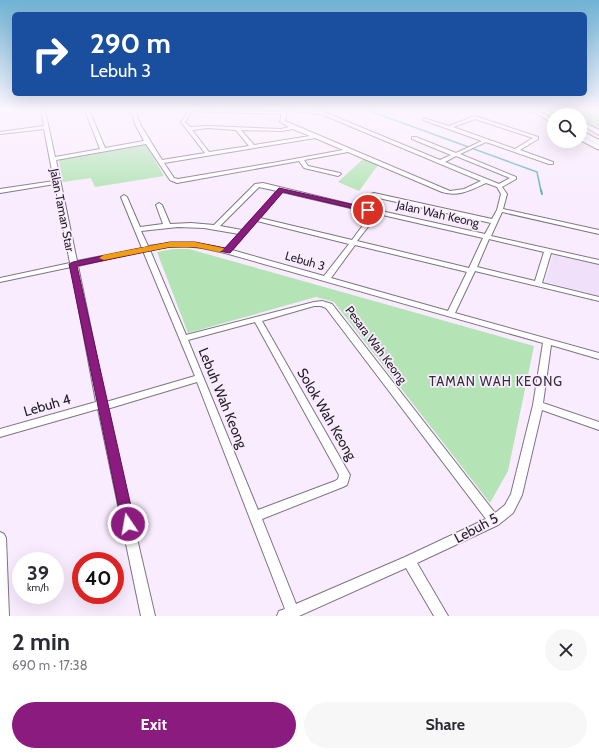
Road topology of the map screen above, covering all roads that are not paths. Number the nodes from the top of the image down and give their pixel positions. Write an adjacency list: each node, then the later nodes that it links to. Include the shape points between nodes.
1 (48, 139): 22 (street, Jalan Taman Star)
2 (98, 139): 17 (street)
3 (146, 139): 13 (street)
4 (196, 139): 20 (street)
5 (246, 139): 15 (street)
6 (300, 139): 15 (street)
7 (322, 139): 18 (street)
8 (386, 139): 24 (street)
9 (416, 139): 21 (street)
10 (483, 139): 12 (street)
11 (535, 139): 19 (street)
12 (487, 140): 19 (street); 21 (street)
13 (148, 142): 17 (street); 25 (street)
14 (587, 142): 16 (main road)
15 (253, 147): 20 (street)
16 (599, 148)
17 (103, 150): 22 (street)
18 (349, 150): 23 (street); 28 (street, via 448,193 460,193)
19 (515, 150): 26 (street)
20 (208, 154): 25 (street)
21 (457, 154): 24 (street); 30 (street, via 514,178)
22 (52, 159): 29 (street, Jalan Taman Star)
23 (301, 160): 25 (street, via 178,181 172,179); 27 (street, via 306,167)
24 (442, 161): 28 (street)
25 (162, 162)
26 (551, 163)
27 (338, 174)
28 (486, 180): 30 (street)
29 (57, 182): 32 (street); 51 (street, Jalan Taman Star)
30 (499, 186): 36 (street, via 504,194)
31 (281, 190): 35 (street, Jalan Wah Keong); 38 (street); 41 (street, Jalan Wah Keong, via 257,185)
32 (0, 191)
33 (124, 197): 42 (street, Lebuh Wah Keong)
34 (159, 205): 40 (street)
35 (359, 208): 37 (street, Jalan Wah Keong); 39 (street, via 369,196 374,195)
36 (500, 210): 39 (street); 43 (street)
37 (376, 212): 45 (street, Jalan Wah Keong); 46 (street)
38 (256, 219): 44 (street); 46 (street)
39 (495, 222): 45 (street)
40 (167, 225): 41 (street); 42 (street)
41 (217, 226): 44 (street)
42 (138, 229): 47 (street, Lebuh Wah Keong)
43 (599, 232)
44 (244, 233): 49 (street)
45 (488, 237): 48 (street, Jalan Wah Keong); 52 (street)
46 (354, 242): 52 (street); 53 (street)
47 (146, 249): 49 (street, Lebuh 3, via 170,244 195,244); 51 (street, Lebuh 3); 59 (street, Lebuh Wah Keong)
48 (548, 250): 50 (street, Jalan Wah Keong); 55 (street)
49 (227, 251): 53 (street, Lebuh 3)
50 (599, 262)
51 (73, 264): 54 (street, Lebuh 3); 63 (street, Jalan Taman Star)
52 (472, 270): 55 (street); 57 (street)
53 (326, 279): 57 (street, Lebuh 3)
54 (0, 280)
55 (538, 284): 56 (street)
56 (599, 299)
57 (450, 315): 60 (street, Lebuh 3)
58 (257, 319): 59 (street, Pesara Wah Keong); 67 (street, Solok Wah Keong, via 345,479 339,484); 68 (street, Pesara Wah Keong, via 314,304 322,303 329,306)
59 (183, 339): 62 (street, Lebuh Wah Keong)
60 (547, 342): 61 (street, Lebuh 3); 64 (street, Lebuh 5)
61 (599, 356)
62 (200, 378): 63 (street, Lebuh 4); 67 (street, Lebuh Wah Keong)
63 (102, 405): 66 (street, Lebuh 4); 73 (street, Jalan Taman Star)
64 (538, 406): 65 (street); 68 (street, Lebuh 5, via 516,495 509,509)
65 (599, 426)
66 (0, 433)
67 (255, 516): 71 (street, Lebuh Wah Keong)
68 (494, 521): 70 (street, Lebuh 5)
69 (0, 538): 72 (street)
70 (409, 561): 71 (street, Lebuh 5); 74 (street)
71 (289, 614)
72 (2, 616)
73 (148, 616)
74 (441, 616)

